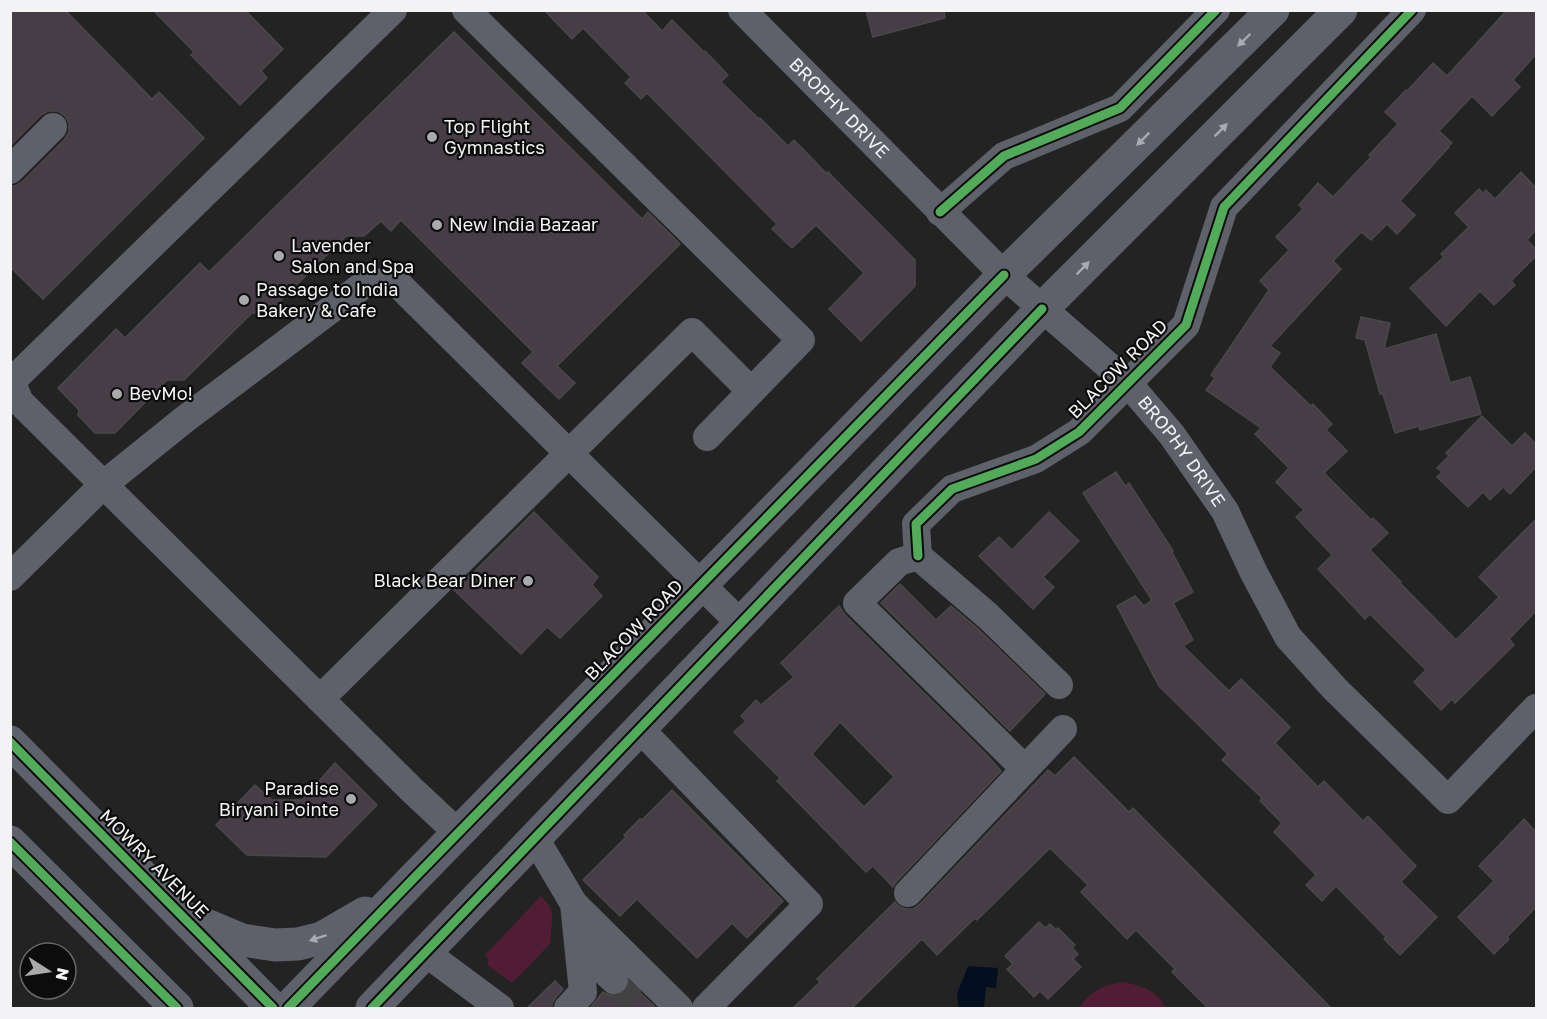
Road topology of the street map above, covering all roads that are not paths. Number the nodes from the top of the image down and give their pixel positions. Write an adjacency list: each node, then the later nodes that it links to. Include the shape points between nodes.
1 (393, 10): 13 (street)
2 (466, 10): 15 (street, via 801,340)
3 (742, 10): 10 (street, BROPHY DRIVE)
4 (1216, 10): 10 (street, via 1120,108 1004,156)
5 (1274, 10): 11 (main road, BLACOW ROAD, one-way to 11)
6 (1341, 10): 12 (main road, one-way to 6)
7 (1412, 10): 14 (street, BLACOW ROAD, via 1224,207 1186,325)
8 (53, 127): 9 (street)
9 (10, 170)
10 (940, 212): 11 (street, BROPHY DRIVE)
11 (1004, 275): 12 (street, BROPHY DRIVE); 21 (main road, BLACOW ROAD)
12 (1042, 309): 14 (street, BROPHY DRIVE); 22 (main road)
13 (11, 380): 18 (street, via 20,402)
14 (1128, 382): 19 (street, BLACOW ROAD, via 1079,432 1036,459 952,489 916,524); 25 (street, BROPHY DRIVE, via 1226,511 1288,637 1448,800)
15 (751, 391): 16 (street); 17 (street, via 692,332)
16 (707, 437)
17 (569, 454): 18 (street, via 396,282 366,283); 21 (street); 24 (street)
18 (103, 485): 20 (street); 24 (street)
19 (918, 556): 23 (street); 29 (street, via 899,562 857,603)
20 (10, 577)
21 (701, 585): 22 (street); 30 (main road, BLACOW ROAD)
22 (740, 623): 26 (main road)
23 (1059, 685)
24 (320, 699): 30 (street)
25 (1536, 708)
26 (639, 729): 31 (main road); 49 (street, via 809,904)
27 (1063, 729): 29 (street)
28 (10, 742): 36 (main road, MOWRY AVENUE)
29 (1025, 769): 34 (street)
30 (459, 834): 33 (main road, BLACOW ROAD)
31 (535, 838): 35 (street); 38 (main road)
32 (10, 842): 40 (main road)
33 (419, 873): 36 (main road, one-way to 36, via 322,938 298,944 242,940); 43 (main road, BLACOW ROAD)
34 (908, 892)
35 (574, 904): 37 (street); 48 (street)
36 (181, 915): 42 (main road, MOWRY AVENUE)
37 (579, 947): 39 (street); 47 (street, via 583,992)
38 (417, 962): 44 (main road); 45 (main road); 46 (street)
39 (614, 980)
40 (157, 997): 41 (main road)
41 (177, 1008)
42 (273, 1008)
43 (288, 1008)
44 (372, 1008)
45 (398, 1008)
46 (500, 1008)
47 (568, 1008)
48 (679, 1008)
49 (706, 1008)

